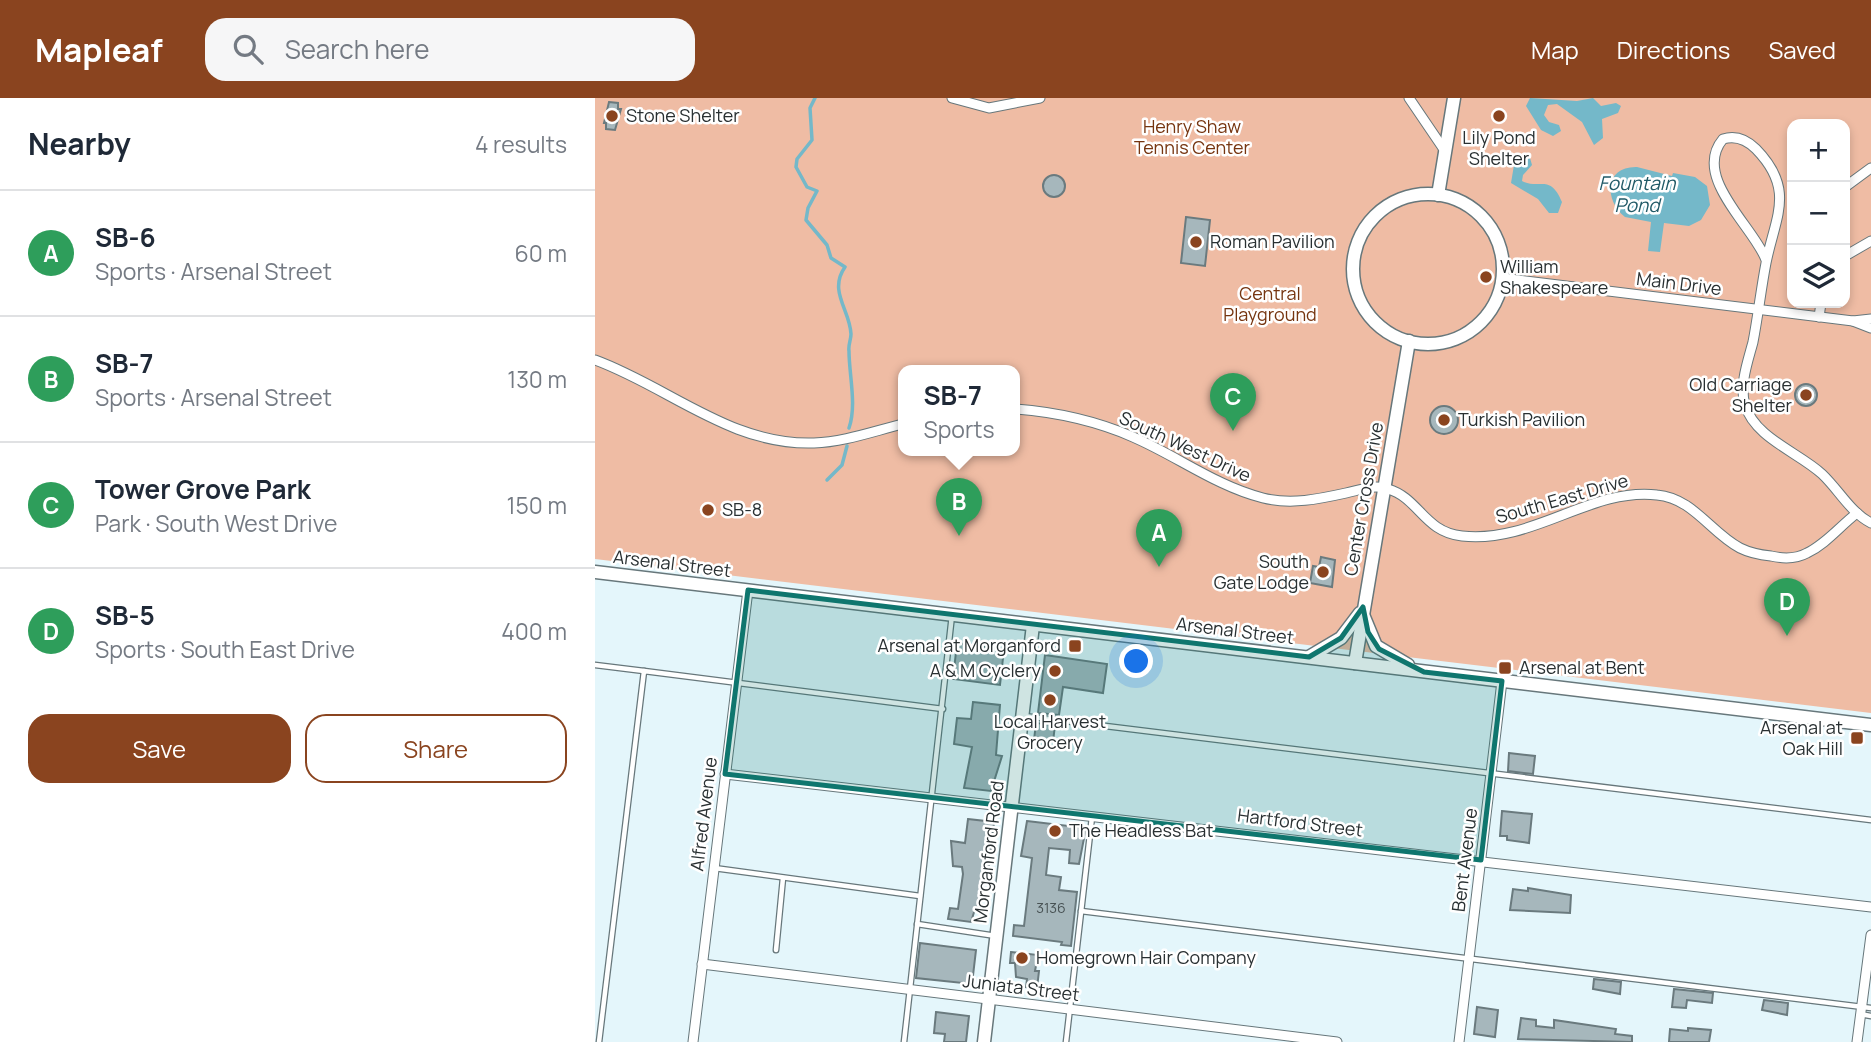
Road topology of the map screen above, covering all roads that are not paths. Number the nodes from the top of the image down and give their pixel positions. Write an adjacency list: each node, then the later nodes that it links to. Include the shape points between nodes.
1 (952, 98): 2 (street, via 989,108)
2 (1040, 98)
3 (1409, 98): 5 (street)
4 (1454, 98): 5 (street)
5 (1445, 151): 10 (street)
6 (1871, 168): 8 (street)
7 (1871, 178): 8 (street)
8 (1856, 179): 9 (street)
9 (1850, 183)
10 (1438, 195): 14 (street, via 1462,203 1486,222 1500,248); 21 (street, via 1405,198 1382,210 1364,229 1355,254 1353,280 1362,305 1383,329)
11 (1871, 241): 12 (street)
12 (1850, 253)
13 (1766, 260): 13 (street, via 1781,204 1776,178 1751,144 1737,137 1723,139 1716,155 1720,185); 16 (street)
14 (1502, 278): 16 (street, Main Drive); 21 (street, via 1493,306 1468,332 1441,342)
15 (1820, 308): 17 (street)
16 (1758, 310): 17 (street, Main Drive); 26 (street, via 1743,390 1749,415 1761,430 1821,473)
17 (1819, 317): 19 (street, Main Drive)
18 (1871, 319): 19 (street, Main Drive)
19 (1853, 321): 20 (street, Main Drive)
20 (1871, 328)
21 (1409, 341): 25 (street, Center Cross Drive)
22 (595, 360): 24 (street, via 710,419 783,441 816,443)
23 (1020, 410): 25 (street, South West Drive, via 1110,429 1263,498 1297,501)
24 (898, 425)
25 (1384, 488): 26 (street, South East Drive, via 1402,497 1439,530 1473,537 1539,525 1622,496 1661,495 1688,506 1743,550 1777,558 1810,552); 30 (street, Center Cross Drive)
26 (1857, 513): 27 (street)
27 (1871, 523)
28 (595, 572): 29 (street, Arsenal Street)
29 (748, 590): 31 (street, Arsenal Street); 39 (street, Alfred Avenue)
30 (1363, 607): 33 (street, via 1341,638); 34 (street, Center Cross Drive); 37 (street, via 1376,646)
31 (952, 615): 32 (street, Arsenal Street); 40 (lane)
32 (1033, 625): 33 (street, Arsenal Street); 41 (street, Morganford Road)
33 (1309, 657): 34 (street, Arsenal Street)
34 (1355, 663): 37 (street, Arsenal Street)
35 (595, 665): 36 (lane)
36 (644, 671): 39 (lane); 67 (lane)
37 (1424, 672): 38 (street, Arsenal Street)
38 (1501, 681): 42 (street, Arsenal Street); 44 (street, Bent Avenue)
39 (736, 684): 40 (lane); 43 (street, Alfred Avenue)
40 (943, 709): 45 (lane)
41 (1023, 716): 44 (lane); 46 (street, Morganford Road)
42 (1871, 725)
43 (725, 774): 45 (street, Hartford Street); 50 (street, Alfred Avenue)
44 (1490, 774): 48 (lane); 49 (street, Bent Avenue)
45 (933, 798): 46 (street, Hartford Street); 52 (lane)
46 (1012, 806): 47 (street, Hartford Street); 57 (street, Morganford Road)
47 (1092, 815): 49 (street, Hartford Street); 54 (lane)
48 (1871, 820)
49 (1481, 860): 53 (street, Hartford Street); 59 (street, Bent Avenue)
50 (714, 868): 51 (lane); 60 (street, Alfred Avenue)
51 (783, 878): 52 (lane); 58 (lane)
52 (920, 896): 55 (lane)
53 (1871, 907)
54 (1081, 911): 59 (lane); 64 (lane)
55 (917, 924): 57 (lane); 61 (lane)
56 (1871, 935): 65 (street)
57 (997, 936): 62 (street, Morganford Road)
58 (776, 950)
59 (1469, 959): 65 (lane); 73 (street, Bent Avenue)
60 (702, 964): 61 (street, Juniata Street); 68 (street, Alfred Avenue)
61 (909, 990): 62 (street, Juniata Street); 69 (lane)
62 (989, 1000): 64 (street, Juniata Street); 70 (street, Morganford Road)
63 (1871, 1008): 65 (lane)
64 (1069, 1010): 71 (lane); 72 (street, Juniata Street)
65 (1860, 1011): 66 (lane); 74 (street)
66 (1871, 1016)
67 (599, 1042)
68 (692, 1042)
69 (904, 1042)
70 (984, 1042)
71 (1066, 1042)
72 (1337, 1042)
73 (1459, 1042)
74 (1857, 1042)

